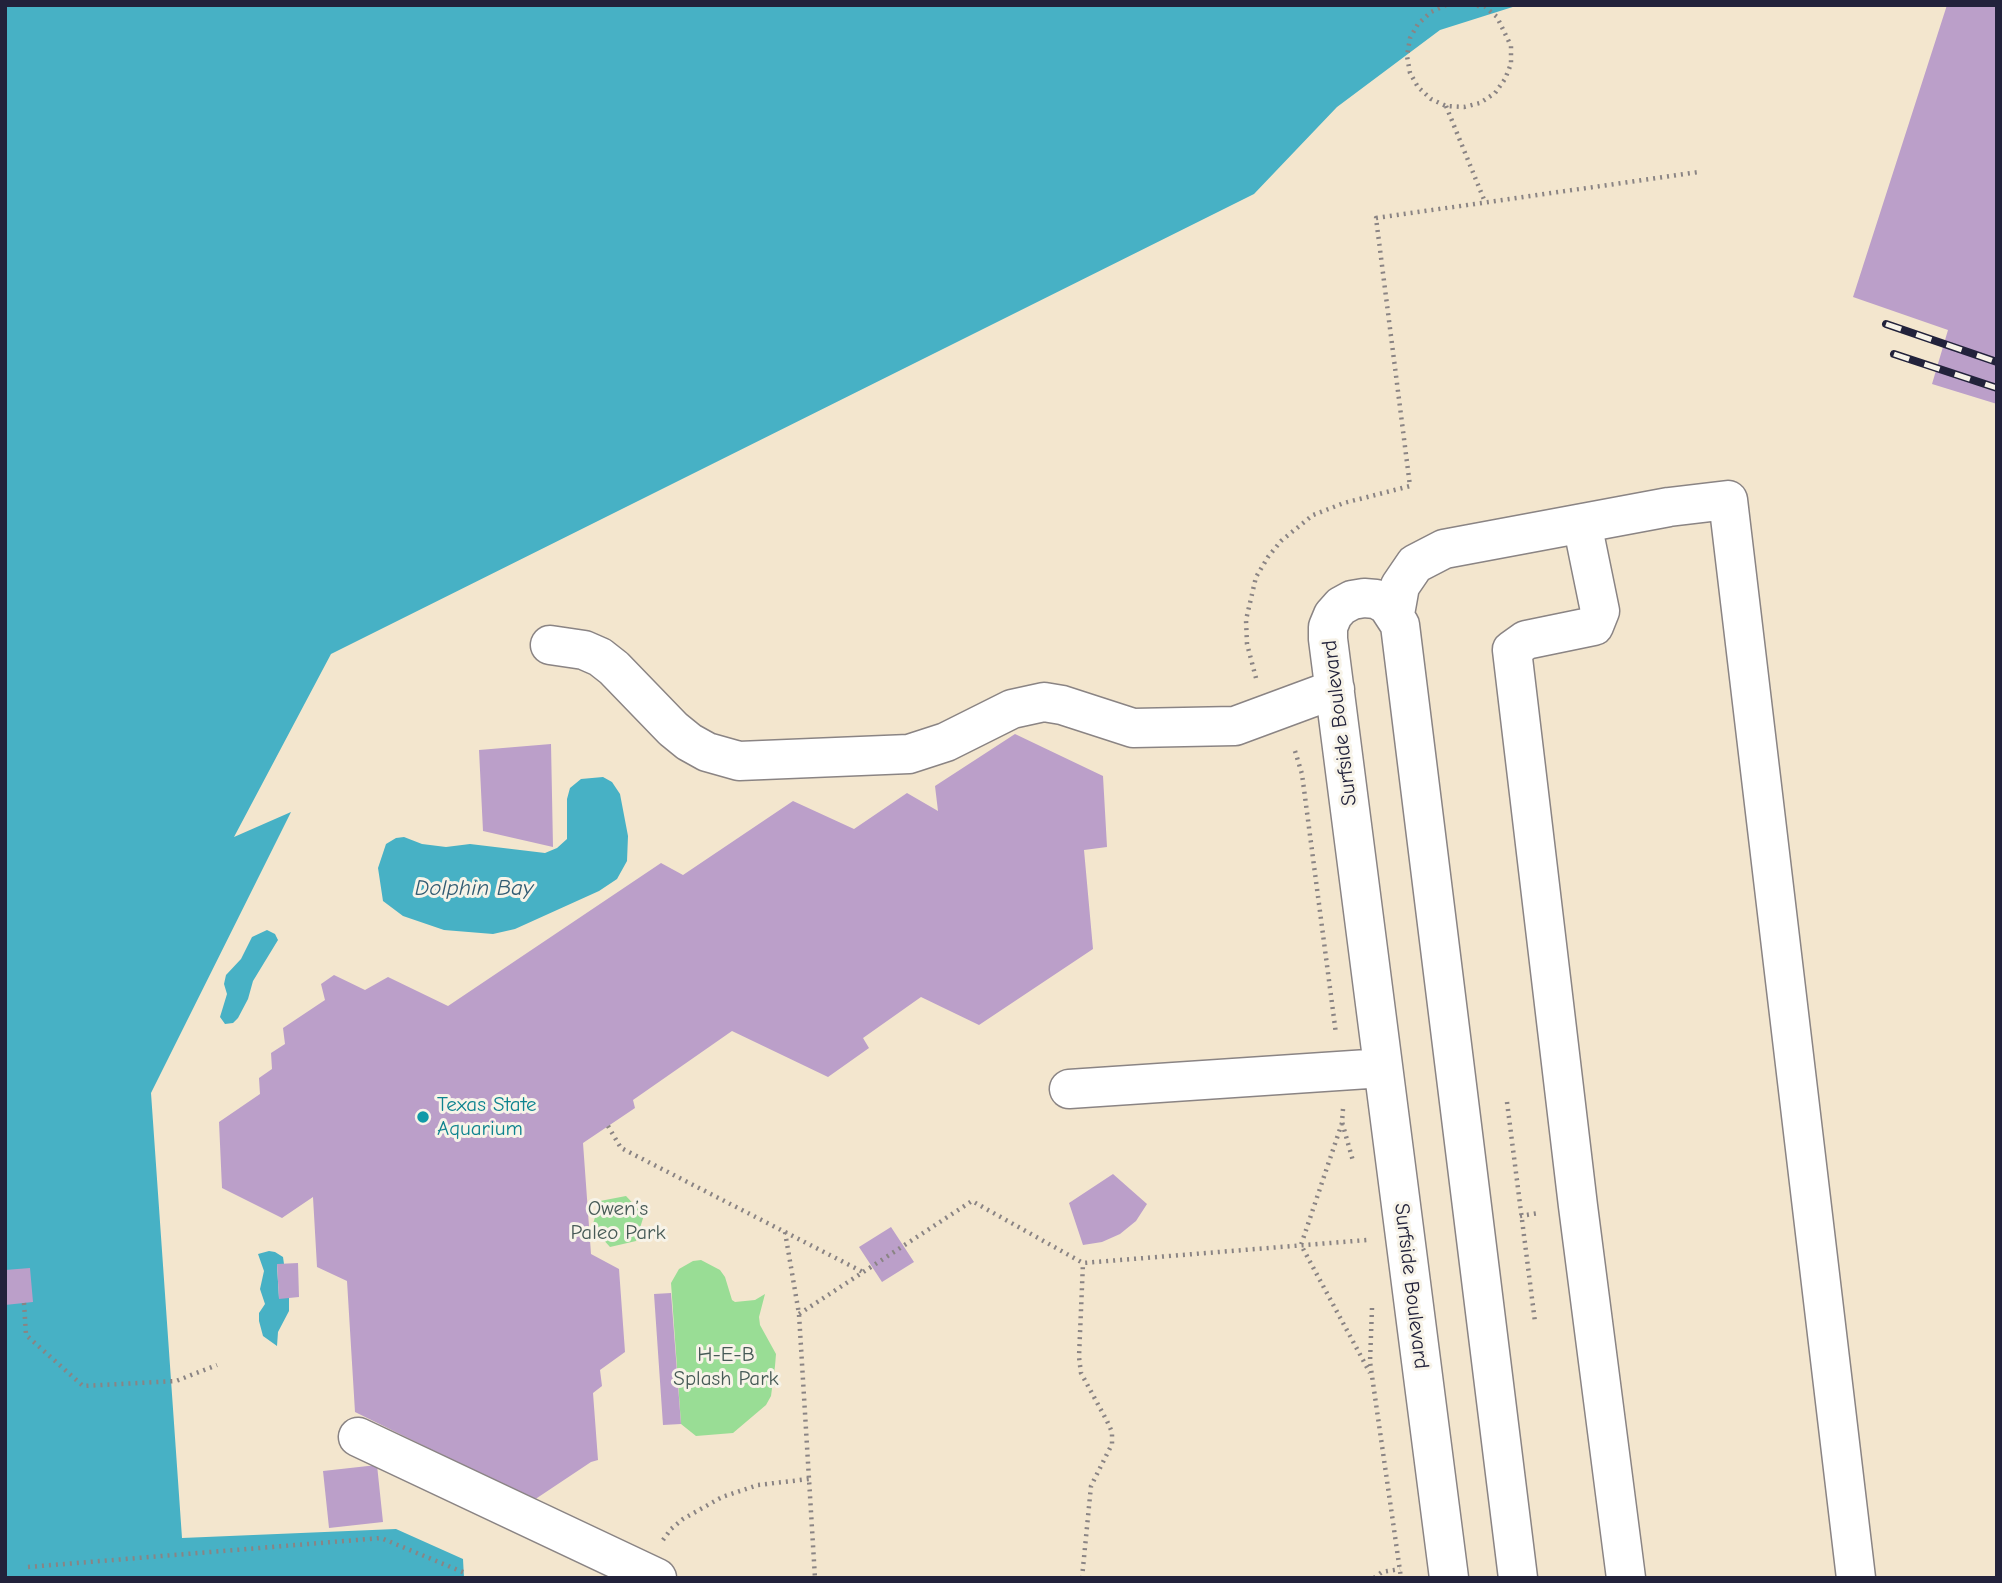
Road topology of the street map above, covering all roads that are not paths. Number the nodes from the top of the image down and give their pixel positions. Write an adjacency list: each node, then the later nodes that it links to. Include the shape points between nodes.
1 (1582, 523): 2 (street, via 1444,550 1415,564 1400,586); 13 (street, via 1600,611 1594,626 1526,640 1512,650); 14 (street, via 1728,500)
2 (1395, 614): 4 (street, Surfside Boulevard, via 1376,599 1364,598 1341,606 1333,615 1328,639); 12 (street, via 1400,625)
3 (550, 645): 4 (street, via 600,657 689,742 739,761 909,754 946,742 1012,709 1044,702 1133,728 1235,726)
4 (1335, 689): 5 (street, Surfside Boulevard)
5 (1383, 1068): 6 (street); 11 (street, Surfside Boulevard)
6 (1069, 1089)
7 (358, 1437): 8 (street)
8 (565, 1535): 9 (street); 10 (street)
9 (658, 1563)
10 (589, 1578)
11 (1448, 1578)
12 (1518, 1578)
13 (1626, 1578)
14 (1856, 1578)

